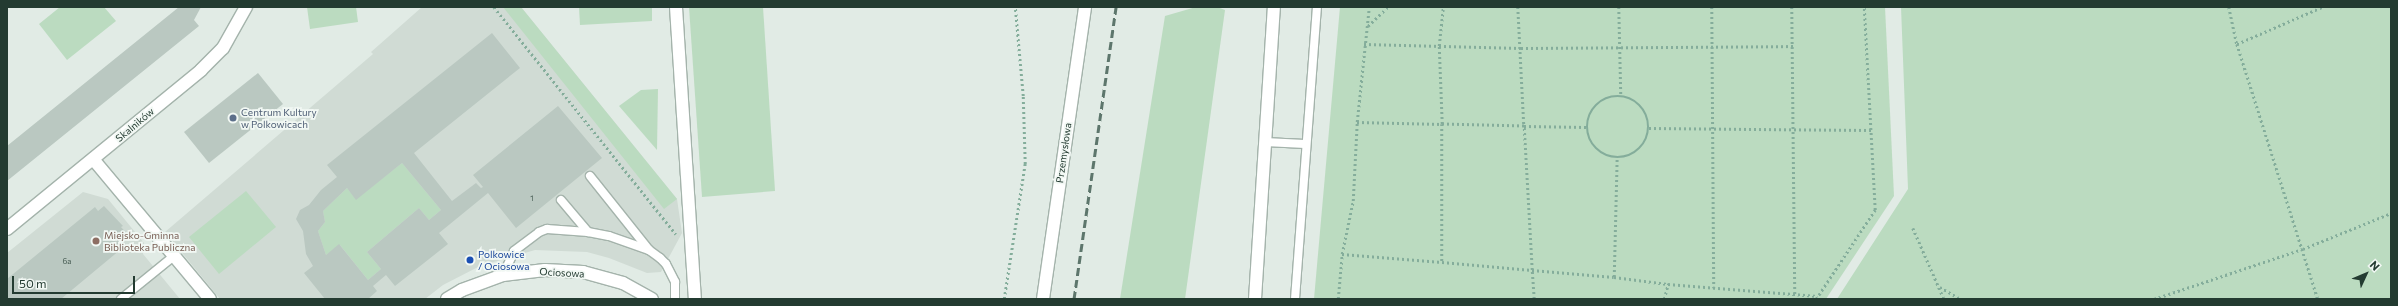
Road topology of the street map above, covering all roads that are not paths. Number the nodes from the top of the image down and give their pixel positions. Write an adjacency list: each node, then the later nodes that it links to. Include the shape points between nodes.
1 (246, 7): 8 (street, Skalników, via 223,48 201,70)
2 (676, 7): 21 (street)
3 (1085, 7): 22 (street, Przemysłowa)
4 (1274, 7): 6 (street)
5 (1317, 7): 7 (lane)
6 (1265, 142): 7 (lane); 23 (street)
7 (1305, 144): 24 (lane)
8 (93, 160): 11 (street, Skalników); 14 (street)
9 (590, 176): 13 (lane)
10 (561, 200): 12 (lane)
11 (7, 229)
12 (588, 232): 13 (lane, via 610,236); 15 (lane, via 547,229 539,232 514,251)
13 (649, 250): 20 (lane, via 670,270 675,282)
14 (174, 256): 16 (lane); 17 (street)
15 (503, 275): 18 (street, Ociosowa, via 462,290); 19 (street, Ociosowa, via 545,270 583,272 623,283)
16 (121, 299)
17 (210, 299)
18 (447, 299)
19 (652, 299)
20 (675, 299)
21 (694, 299)
22 (1044, 299)
23 (1255, 299)
24 (1294, 299)

